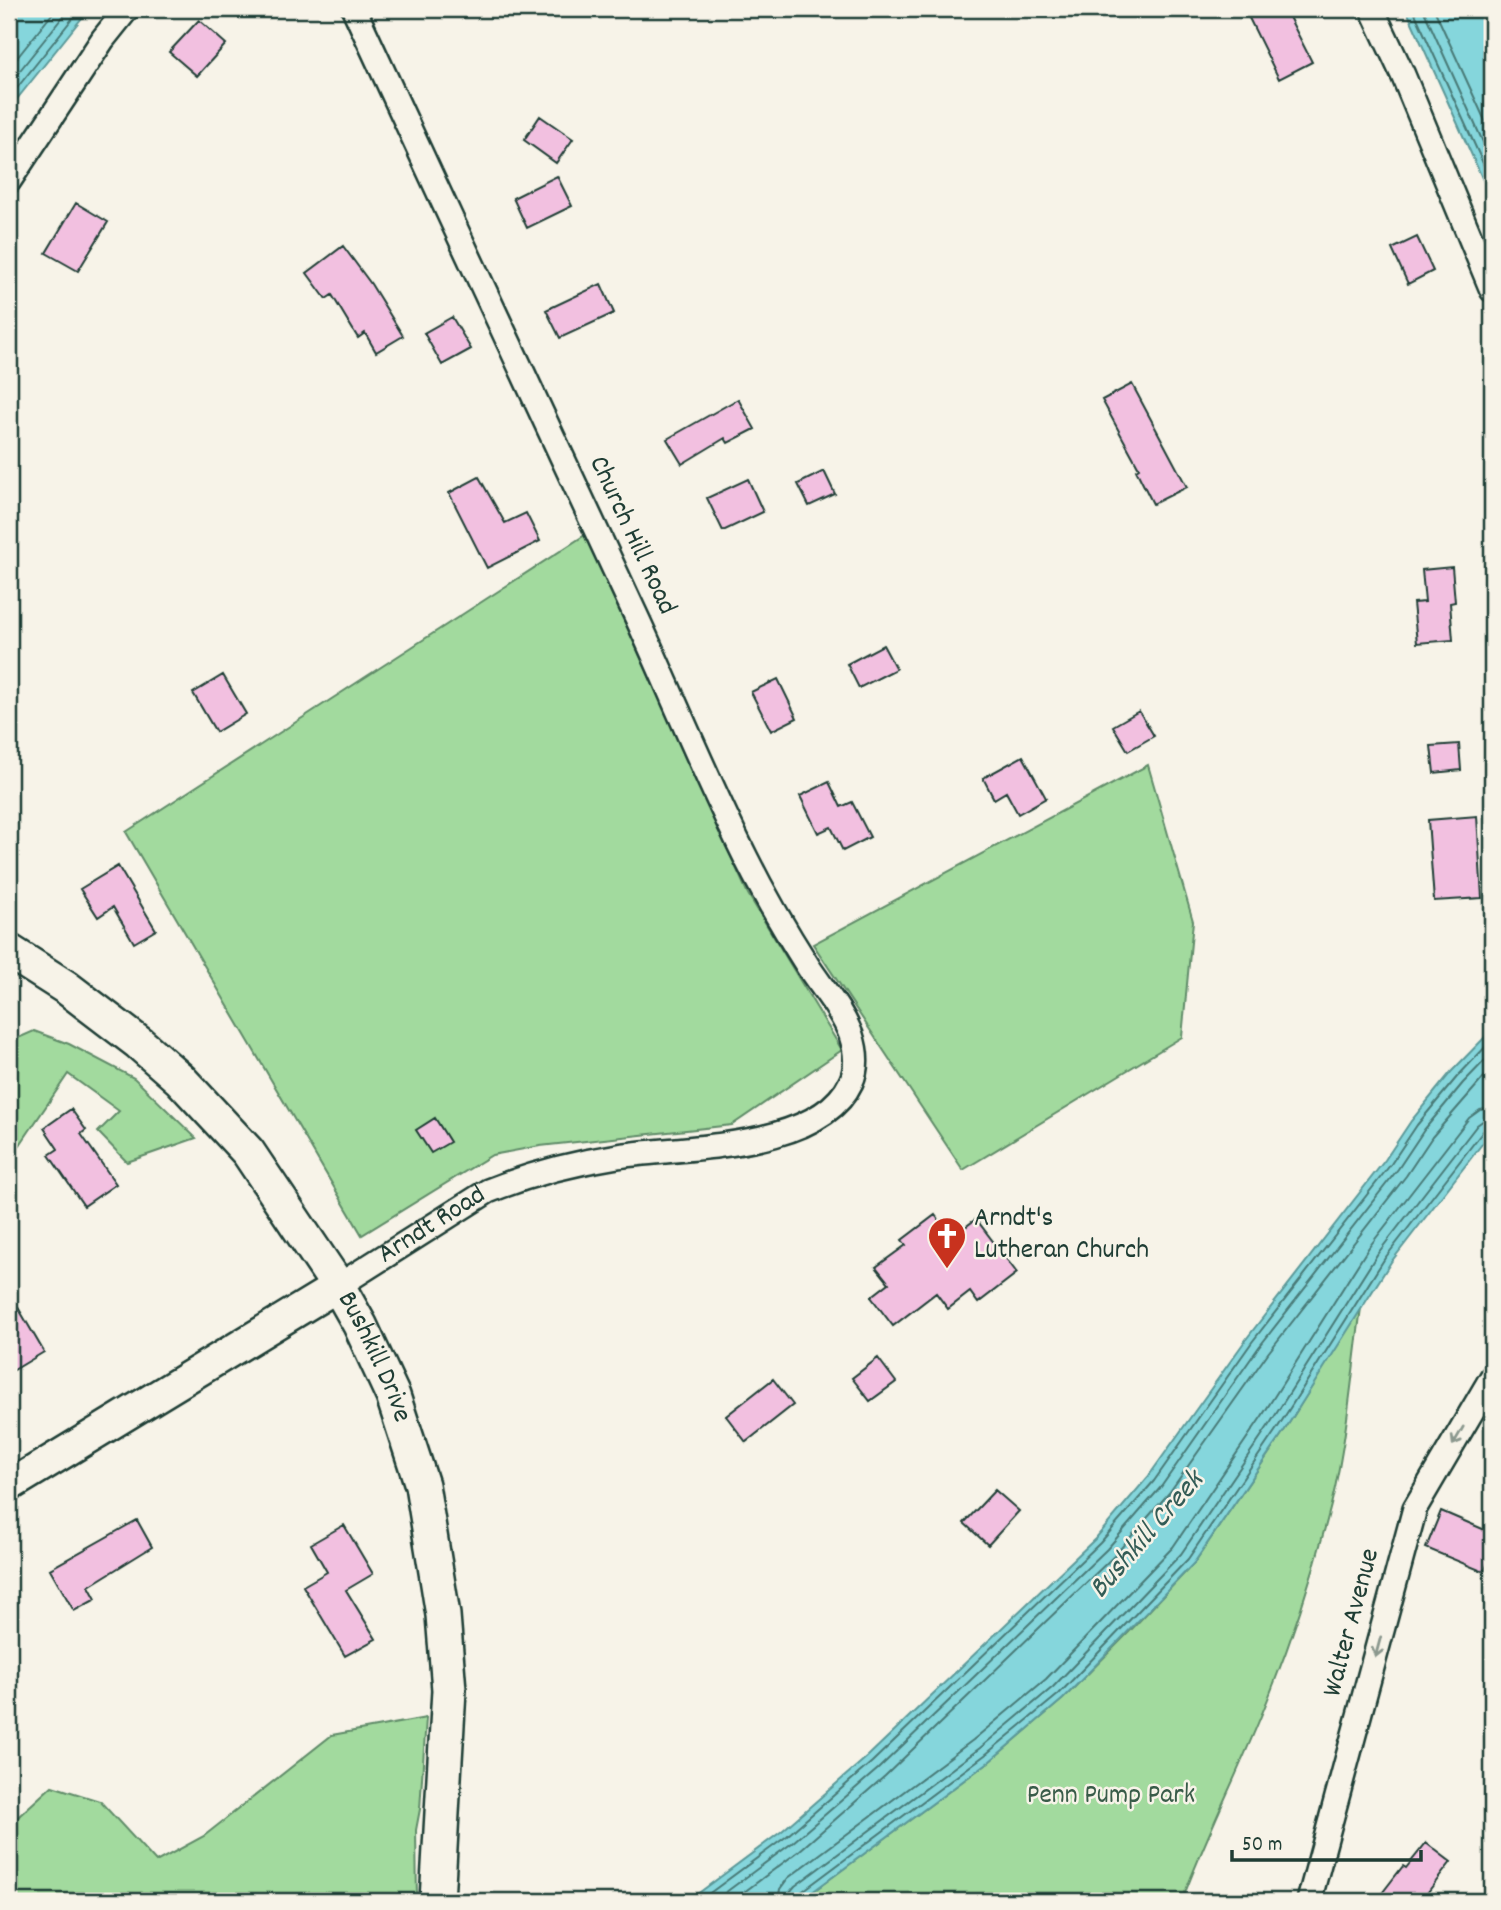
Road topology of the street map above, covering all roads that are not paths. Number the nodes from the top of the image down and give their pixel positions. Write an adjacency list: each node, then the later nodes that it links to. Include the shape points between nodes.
1 (127, 9): 4 (street)
2 (354, 9): 7 (street, Church Hill Road, via 736,839 773,910 846,1024 856,1056)
3 (1373, 9): 5 (street)
4 (9, 181)
5 (1492, 290)
6 (9, 950): 8 (main road, Bushkill Drive, via 76,995 180,1079 248,1152)
7 (851, 1082): 8 (street, Arndt Road, via 816,1118 775,1135 622,1155 515,1180 488,1191)
8 (338, 1286): 10 (street, Arndt Road); 11 (main road, Bushkill Drive, via 393,1396 422,1485 431,1531 449,1690)
9 (1492, 1377): 12 (street, Walter Avenue, one-way to 12, via 1415,1508)
10 (9, 1486)
11 (437, 1901)
12 (1309, 1901)

